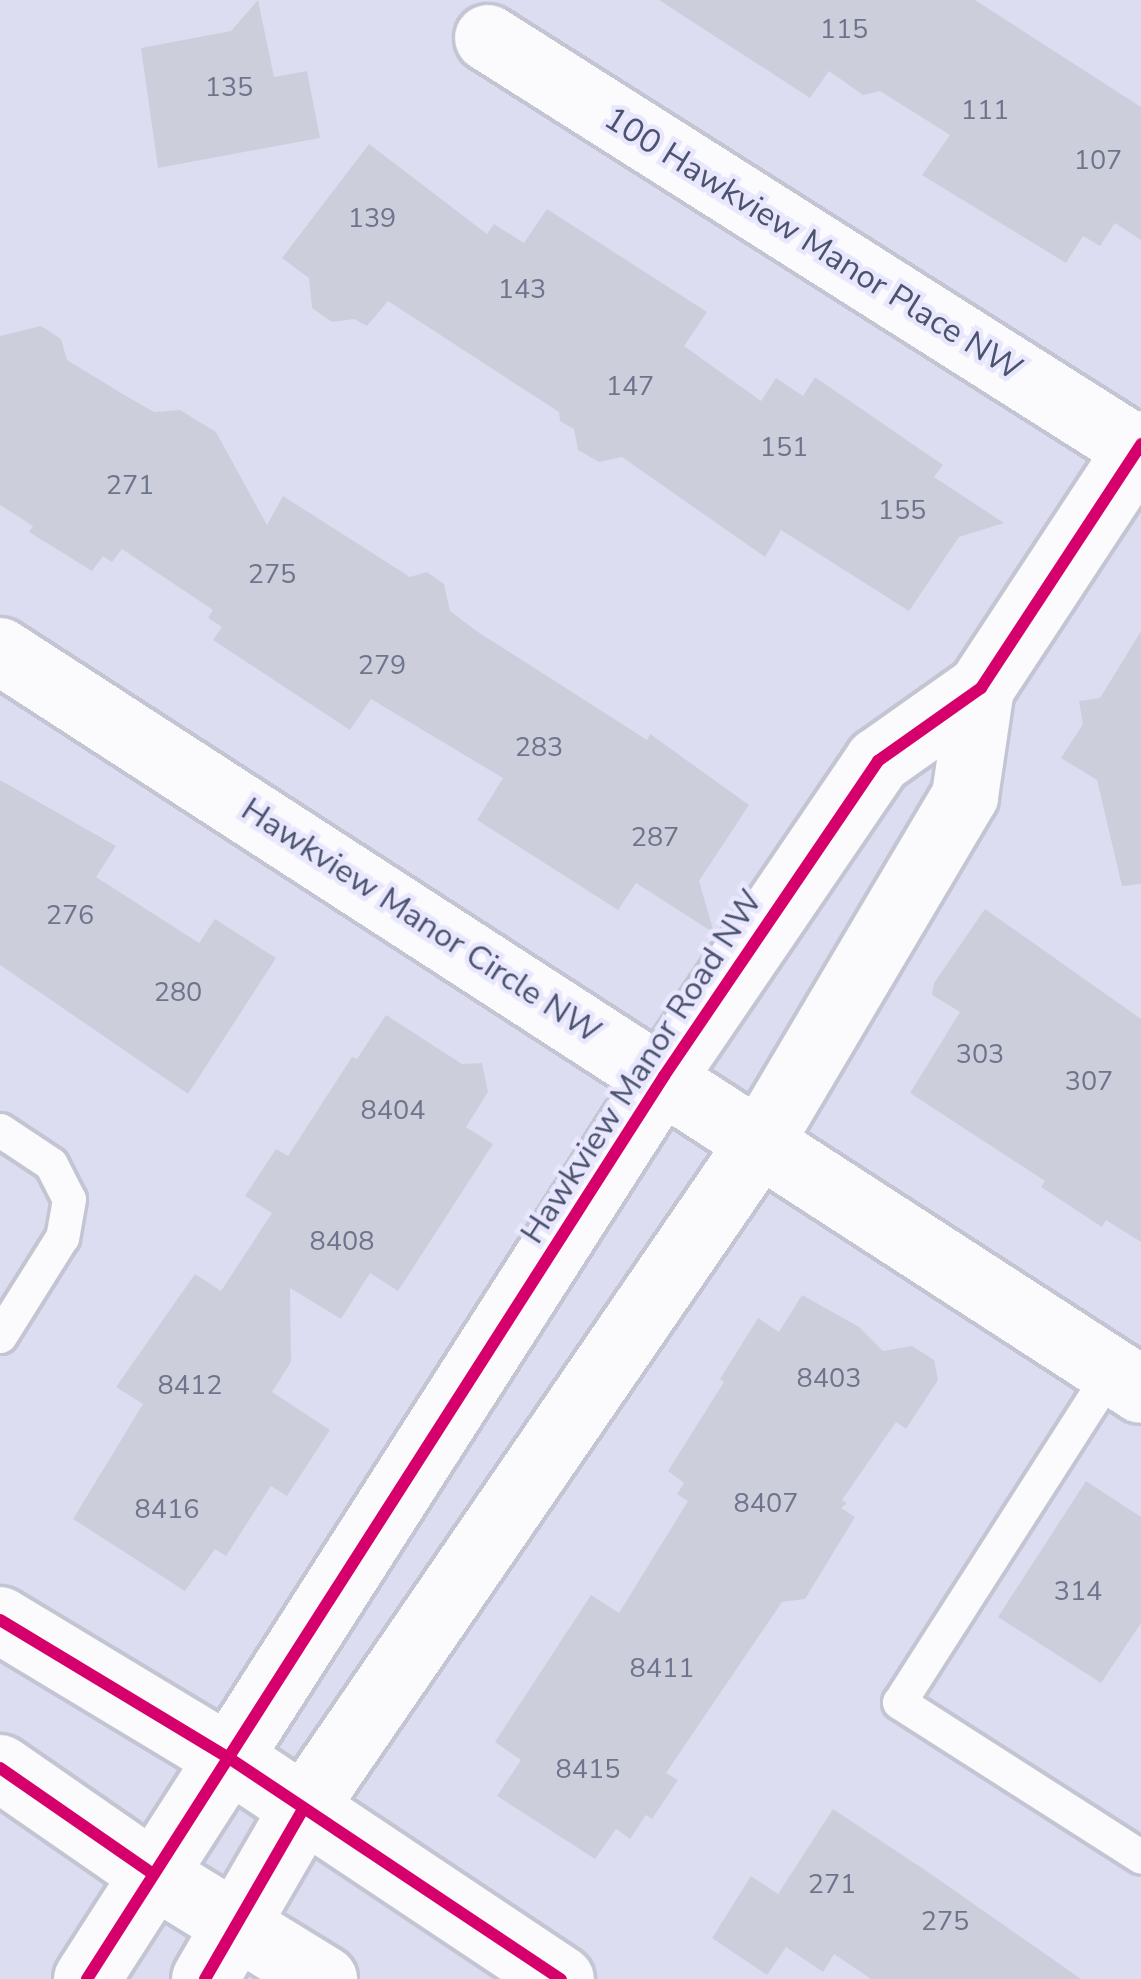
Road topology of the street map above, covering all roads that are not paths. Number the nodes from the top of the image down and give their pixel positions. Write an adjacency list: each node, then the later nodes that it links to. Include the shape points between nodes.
1 (488, 38): 2 (street, 100 Hawkview Manor Place NW)
2 (1140, 448): 4 (street, Hawkview Manor Road NW)
3 (0, 651): 5 (street, Hawkview Manor Circle NW)
4 (981, 688): 5 (street, Hawkview Manor Road NW, via 878,761); 7 (street, Hawkview Manor Road NW, via 964,796)
5 (664, 1076): 7 (street, Hawkview Manor Circle NW); 11 (street, Hawkview Manor Road NW)
6 (0, 1130): 8 (lane, via 51,1163 69,1199 62,1237)
7 (761, 1141): 9 (street, Hawkview Manor Circle NW); 13 (street, Hawkview Manor Road NW)
8 (0, 1336)
9 (1126, 1381): 14 (lane, via 899,1702)
10 (0, 1620): 11 (street)
11 (229, 1758): 13 (street); 15 (street, Hawkview Manor Road NW)
12 (0, 1768): 15 (street)
13 (302, 1811): 16 (street, Hawkview Manor Road NW); 19 (street)
14 (1141, 1858)
15 (153, 1874): 16 (street); 17 (street, Hawkview Manor Road NW)
16 (222, 1953): 18 (street)
17 (87, 1979)
18 (324, 1979)
19 (561, 1979)

